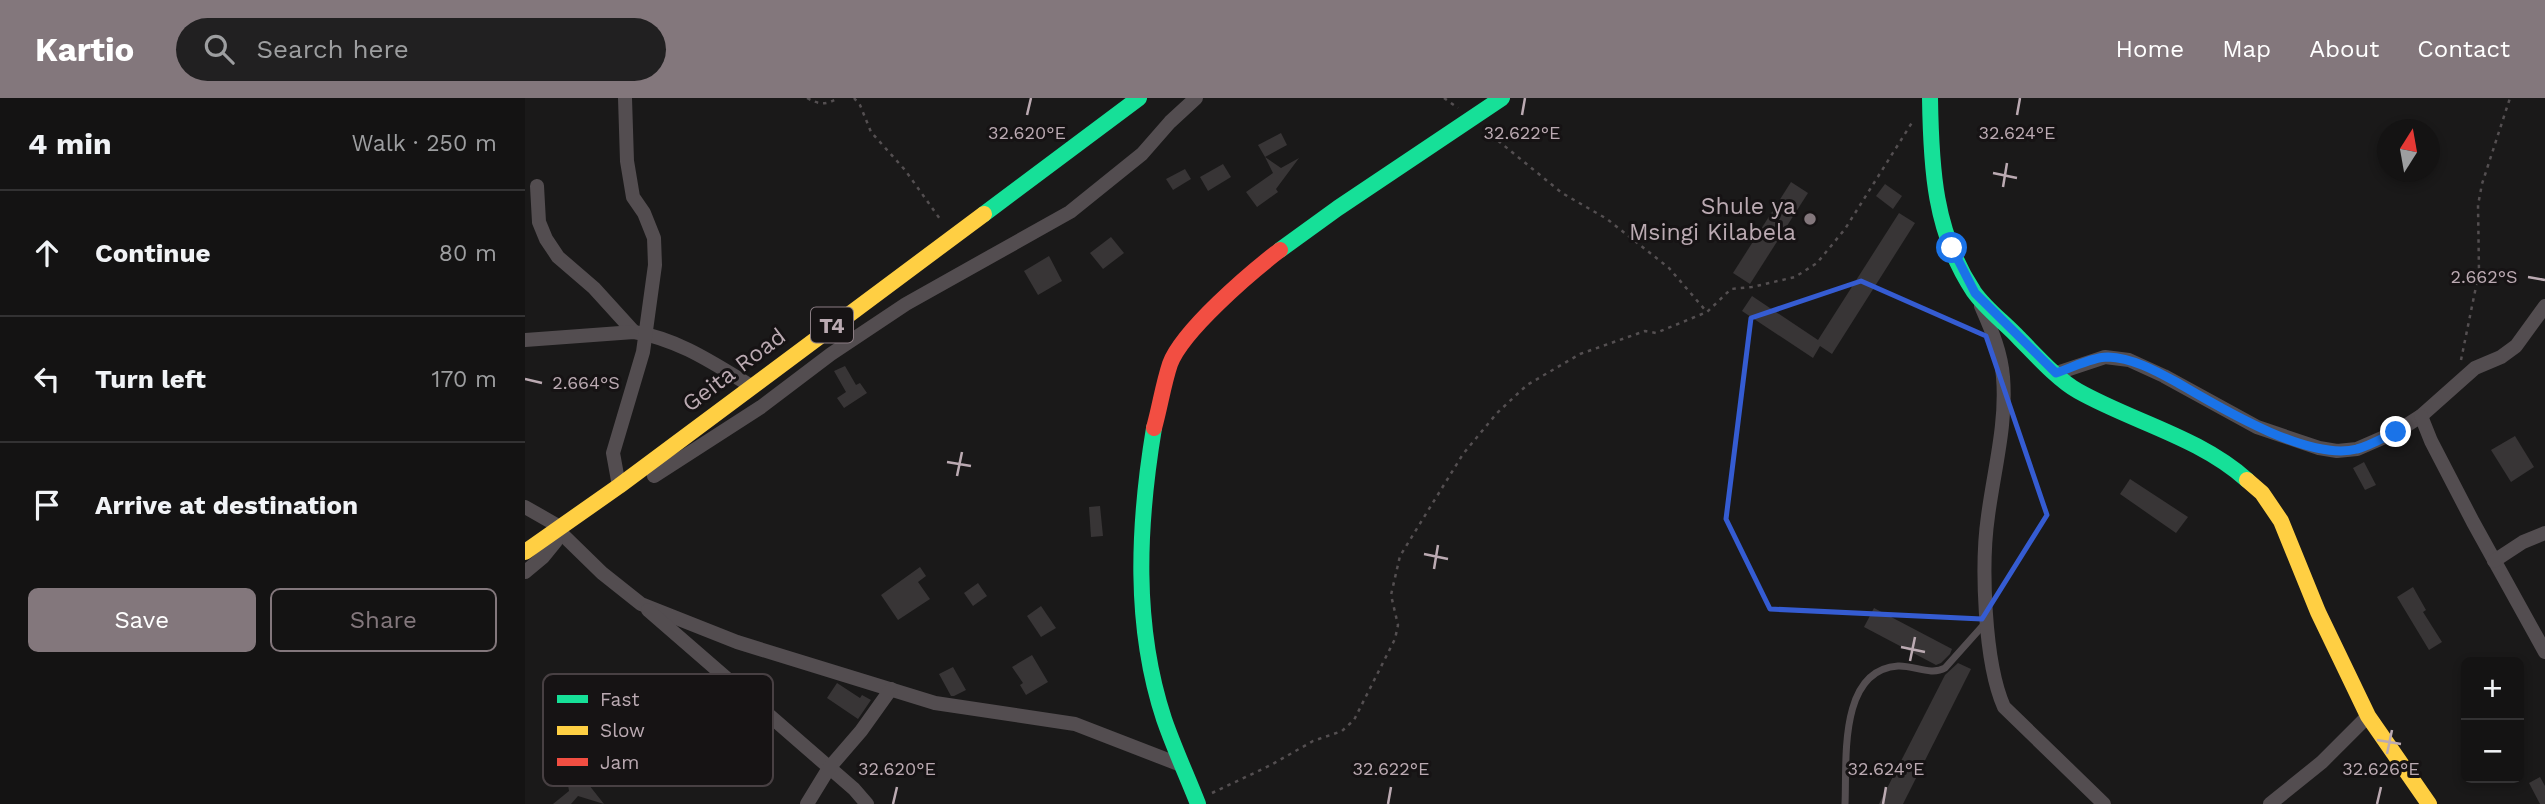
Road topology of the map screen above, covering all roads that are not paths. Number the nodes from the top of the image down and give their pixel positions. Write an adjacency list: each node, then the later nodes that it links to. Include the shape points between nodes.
1 (625, 98): 9 (street, via 633,197 654,238 655,265)
2 (1139, 98): 12 (main road, Geita Road / T4)
3 (1196, 98): 16 (street, via 1142,154 1070,212 906,304 761,407)
4 (1502, 98): 28 (main road, via 1276,253 1229,293 1171,362 1154,430 1140,571 1150,663)
5 (1930, 98): 7 (main road, via 1931,162 1938,209)
6 (537, 186): 9 (street, via 539,222 558,257)
7 (1975, 293): 11 (main road); 22 (street, via 1995,338 2003,377 1987,520)
8 (2545, 306): 13 (street, via 2516,346 2475,368)
9 (640, 333): 10 (street); 12 (street, via 696,352); 14 (street, via 626,416 613,453)
10 (525, 340)
11 (2056, 373): 13 (street, via 2105,357 2129,360 2257,427 2337,451 2357,449); 26 (main road, via 2076,390 2202,449 2235,469 2262,494 2281,521)
12 (751, 386): 14 (main road, Geita Road / T4)
13 (2421, 416): 19 (street)
14 (619, 486): 16 (main road, Geita Road / T4)
15 (525, 508): 16 (street)
16 (561, 530): 18 (main road, Geita Road / T4); 20 (street, via 544,557); 21 (street, via 602,573)
17 (2545, 533): 19 (street)
18 (525, 552)
19 (2494, 561): 23 (street)
20 (525, 572)
21 (641, 604): 24 (street); 25 (street, via 737,642)
22 (1987, 620): 33 (lane, via 1945,668 1900,666 1865,681 1850,716); 34 (street, via 1997,691 2004,707)
23 (2545, 652)
24 (721, 674)
25 (891, 689): 28 (street, via 935,703 1075,724); 29 (street)
26 (2368, 716): 35 (street); 36 (main road)
27 (773, 719): 29 (street)
28 (1181, 765): 30 (main road)
29 (829, 768): 31 (street); 32 (street)
30 (1196, 802)
31 (807, 804)
32 (867, 804)
33 (1845, 804)
34 (2104, 804)
35 (2270, 804)
36 (2429, 804)

